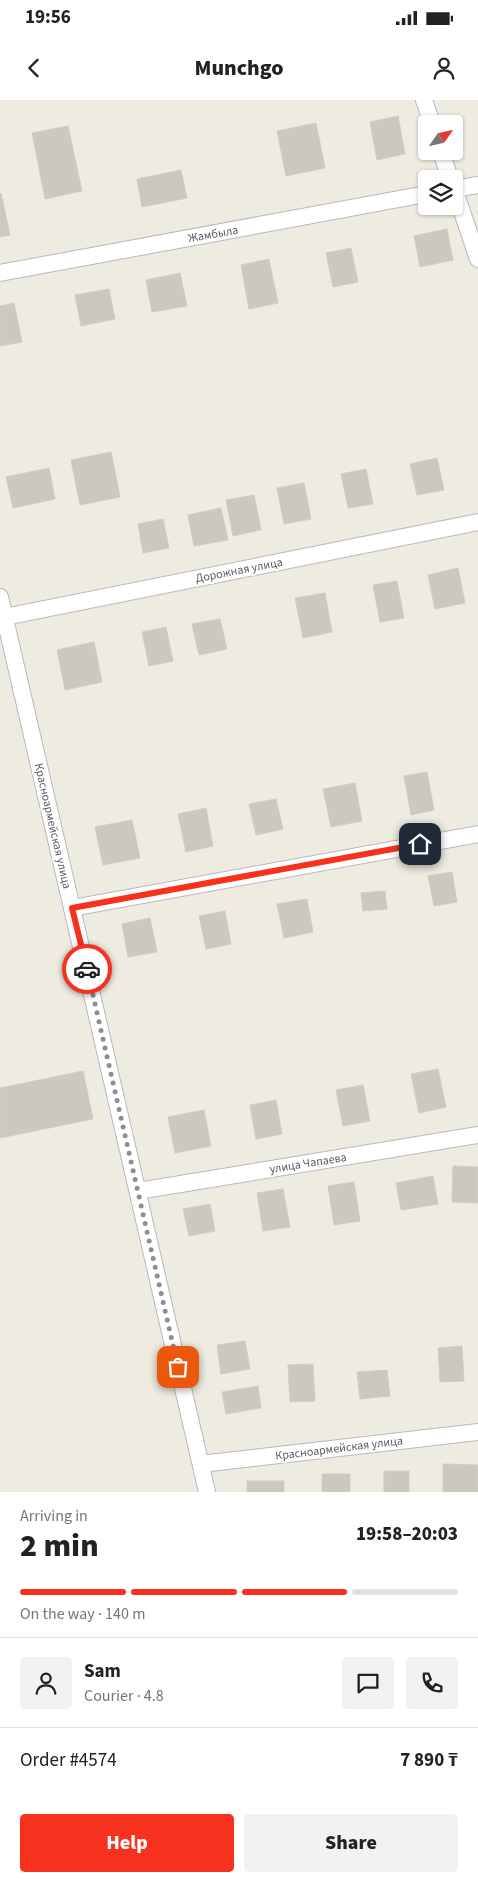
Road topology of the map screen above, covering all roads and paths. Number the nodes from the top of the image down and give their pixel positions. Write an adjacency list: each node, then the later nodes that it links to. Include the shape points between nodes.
1 (424, 100): 2 (street)
2 (429, 115)
3 (478, 185): 4 (street)
4 (463, 188)
5 (418, 195): 8 (street, Жамбыла)
6 (463, 215): 7 (street)
7 (478, 259)
8 (0, 273)
9 (478, 522): 11 (street, Дорожная улица)
10 (0, 597): 11 (street, Красноармейская улица)
11 (2, 617): 13 (street, Красноармейская улица)
12 (478, 834): 13 (street)
13 (72, 908): 15 (street, Красноармейская улица)
14 (478, 1135): 15 (street, улица Чапаева)
15 (138, 1192): 17 (street, Красноармейская улица)
16 (478, 1432): 17 (street, Красноармейская улица)
17 (201, 1464): 18 (street, Красноармейская улица)
18 (207, 1492)

